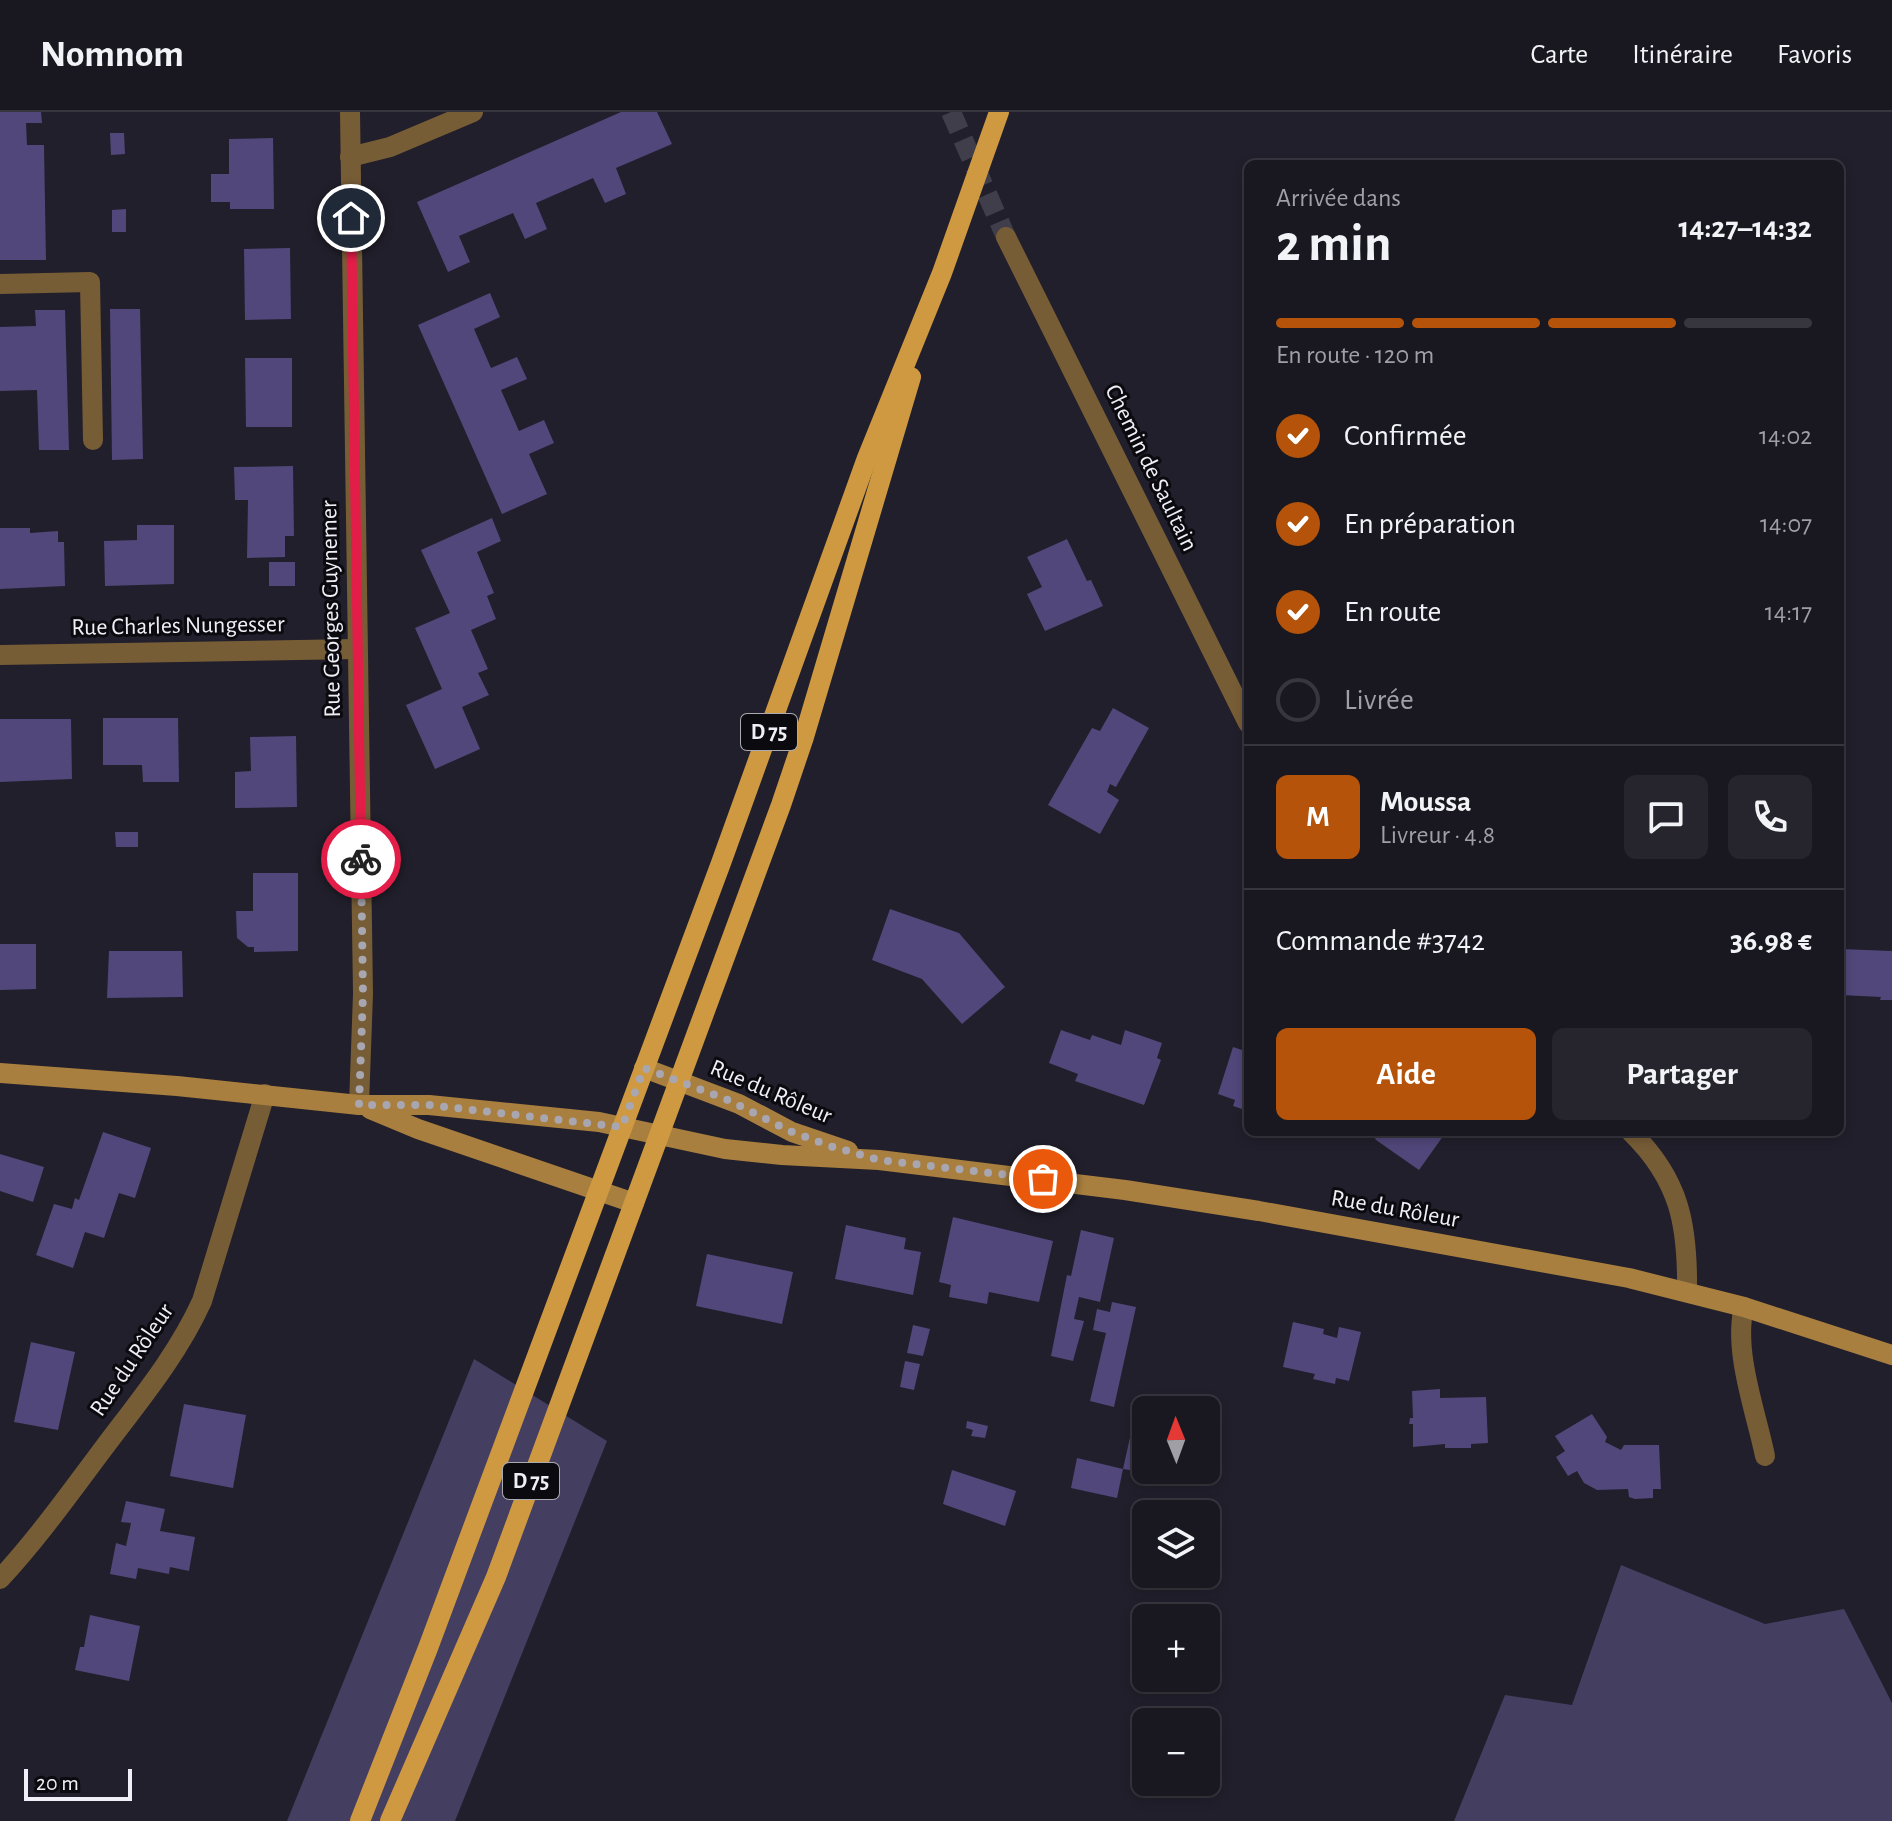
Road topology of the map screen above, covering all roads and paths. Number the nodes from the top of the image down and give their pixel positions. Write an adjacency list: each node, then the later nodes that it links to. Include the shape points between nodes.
1 (350, 112): 4 (street, Rue Georges Guynemer)
2 (473, 112): 4 (street, via 390,147)
3 (999, 112): 6 (main road, D 75)
4 (350, 157): 9 (street, Rue Georges Guynemer)
5 (1006, 237): 11 (street, Chemin de Saultain)
6 (942, 273): 12 (main road, D 75, via 867,458); 14 (main road, D 75, via 801,748)
7 (0, 284): 8 (street, via 90,282)
8 (93, 440)
9 (357, 649): 10 (street, Rue Charles Nungesser); 16 (street, Rue Georges Guynemer, via 363,994)
10 (0, 655)
11 (1244, 715)
12 (644, 1068): 14 (street, Rue du Rôleur); 17 (main road, D 75)
13 (0, 1073): 15 (street, Rue du Rôleur)
14 (679, 1081): 18 (main road, D 75); 20 (street, Rue du Rôleur, via 792,1132)
15 (265, 1094): 16 (street, Rue du Rôleur); 27 (street, Rue du Rôleur, via 202,1301 187,1332)
16 (359, 1105): 17 (street, Rue du Rôleur, via 429,1105); 21 (street, Rue du Rôleur)
17 (622, 1127): 18 (street, Rue du Rôleur); 21 (main road, D 75)
18 (659, 1135): 20 (street, Rue du Rôleur, via 754,1153); 22 (main road, D 75)
19 (1635, 1136): 23 (street, via 1656,1160 1680,1207 1687,1239)
20 (879, 1160): 23 (street, Rue du Rôleur, via 1245,1209)
21 (598, 1191): 22 (street, Rue du Rôleur); 28 (main road, D 75)
22 (634, 1203): 29 (main road, D 75, via 496,1577)
23 (1687, 1292): 24 (street, Rue du Rôleur)
24 (1744, 1307): 25 (street, Rue du Rôleur); 26 (street, via 1742,1349)
25 (1892, 1355)
26 (1765, 1456)
27 (0, 1579)
28 (360, 1821)
29 (390, 1821)

